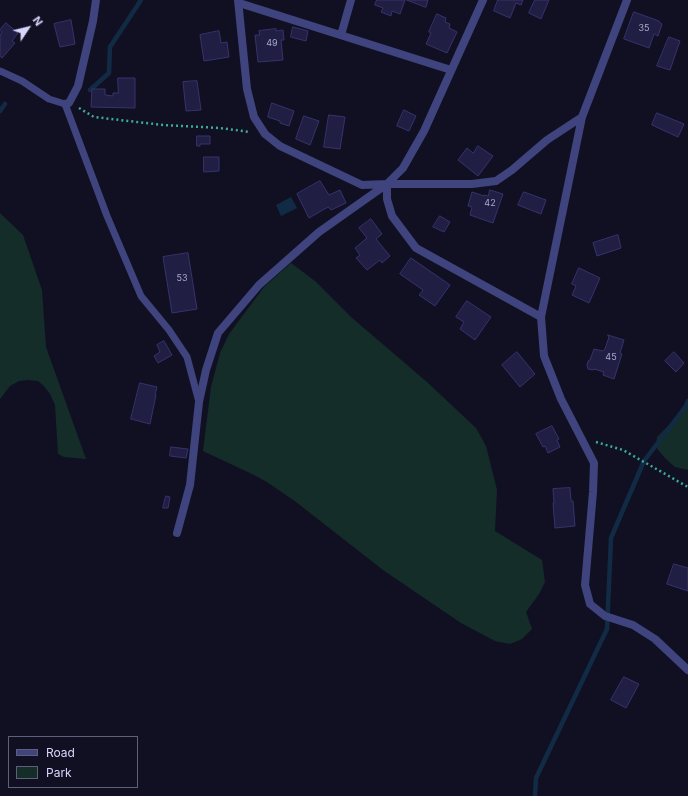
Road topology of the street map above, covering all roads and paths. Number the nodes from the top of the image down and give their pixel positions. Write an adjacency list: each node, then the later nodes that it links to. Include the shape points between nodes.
1 (96, 0): 9 (street, via 94,21 78,86)
2 (351, 0): 6 (street)
3 (483, 0): 7 (street)
4 (627, 0): 10 (street)
5 (238, 1): 6 (street); 11 (street, via 247,89 254,117)
6 (341, 35): 7 (street)
7 (451, 70): 12 (street, via 424,131 403,168)
8 (0, 71): 9 (lane, via 22,81 49,99)
9 (67, 104): 11 (path, via 94,118); 14 (lane, via 107,216 141,296 187,357)
10 (582, 117): 12 (street, via 547,140 496,181 472,184); 13 (street)
11 (265, 134): 12 (street, via 280,146 362,185)
12 (387, 184): 13 (street, via 387,199 392,216 416,248); 14 (street, via 319,232 259,285 218,334)
13 (541, 316): 15 (street, via 544,356 561,398)
14 (199, 402): 17 (street, via 190,485)
15 (582, 438): 16 (path, via 623,450); 18 (street, via 594,463 585,585 590,604 605,616 634,626 655,639)
16 (688, 487)
17 (177, 533)
18 (688, 670)

